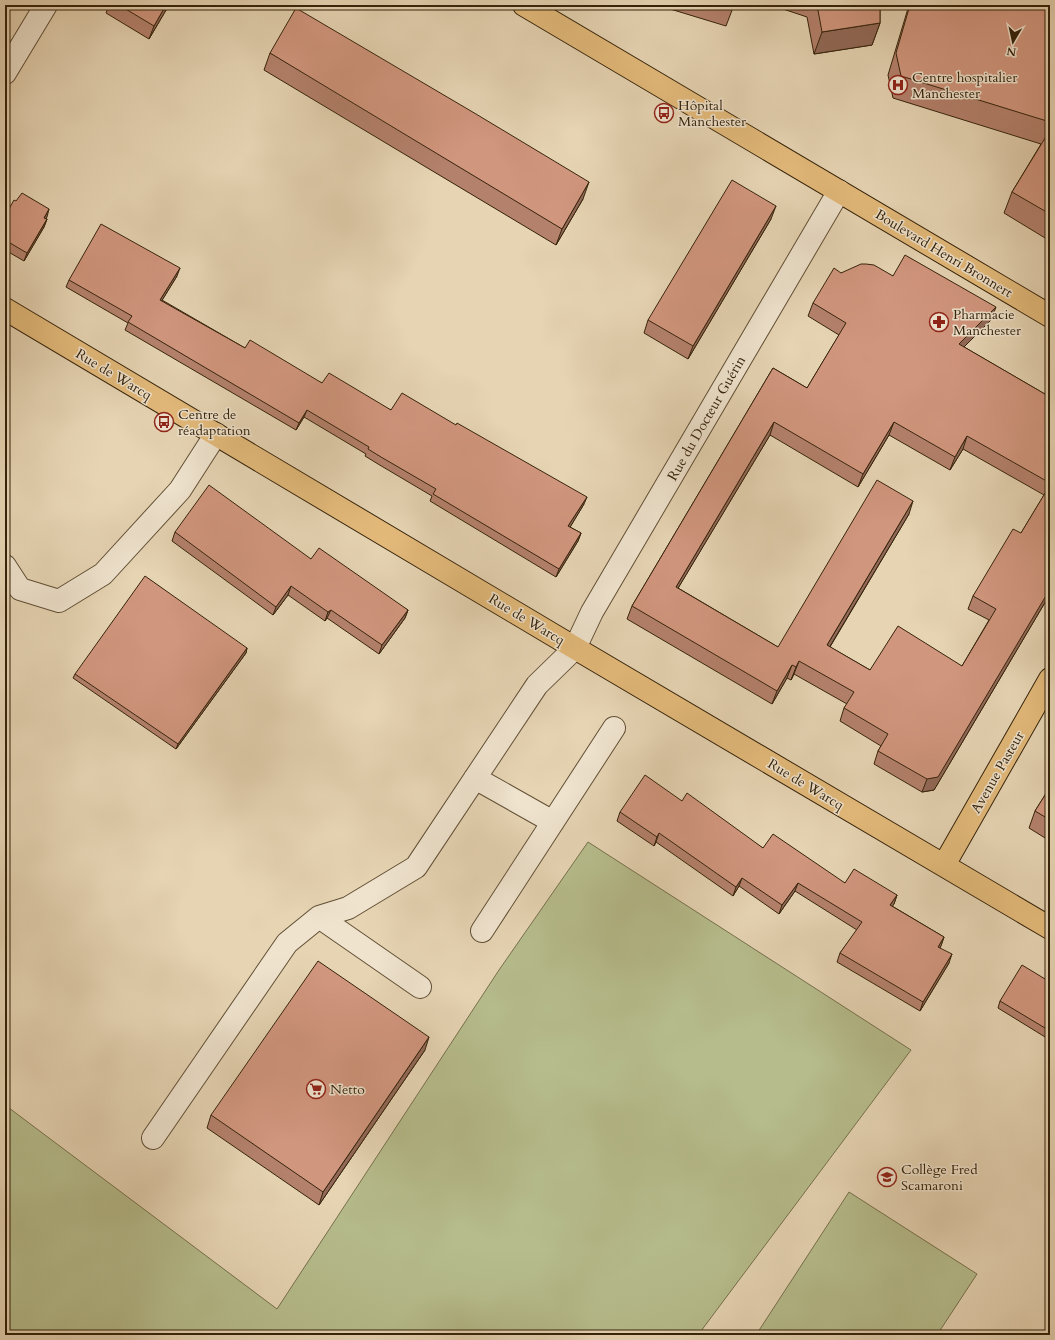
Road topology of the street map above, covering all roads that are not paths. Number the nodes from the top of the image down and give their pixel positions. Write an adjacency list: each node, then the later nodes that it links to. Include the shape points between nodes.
1 (46, 5): 3 (street)
2 (524, 5): 4 (main road, Boulevard Henri Bronnert)
3 (5, 73)
4 (839, 190): 6 (main road, Boulevard Henri Bronnert); 9 (street, Rue du Docteur Guérin, via 596,605)
5 (5, 309): 7 (main road, Rue de Warcq)
6 (1050, 316)
7 (216, 434): 8 (street, via 180,490 104,574 59,601 20,589); 9 (main road, Rue de Warcq)
8 (5, 566)
9 (574, 648): 12 (street, Rue du Docteur Guérin, via 537,685); 14 (main road, Rue de Warcq)
10 (1050, 679): 14 (main road, Avenue Pasteur)
11 (614, 728): 13 (street)
12 (475, 778): 13 (street); 15 (street, Rue du Docteur Guérin, via 416,867 348,908)
13 (553, 822): 17 (street)
14 (944, 865): 16 (main road, Rue de Warcq)
15 (319, 918): 18 (street); 19 (street, Rue du Docteur Guérin, via 287,943)
16 (1050, 928)
17 (482, 931)
18 (420, 987)
19 (152, 1138)

